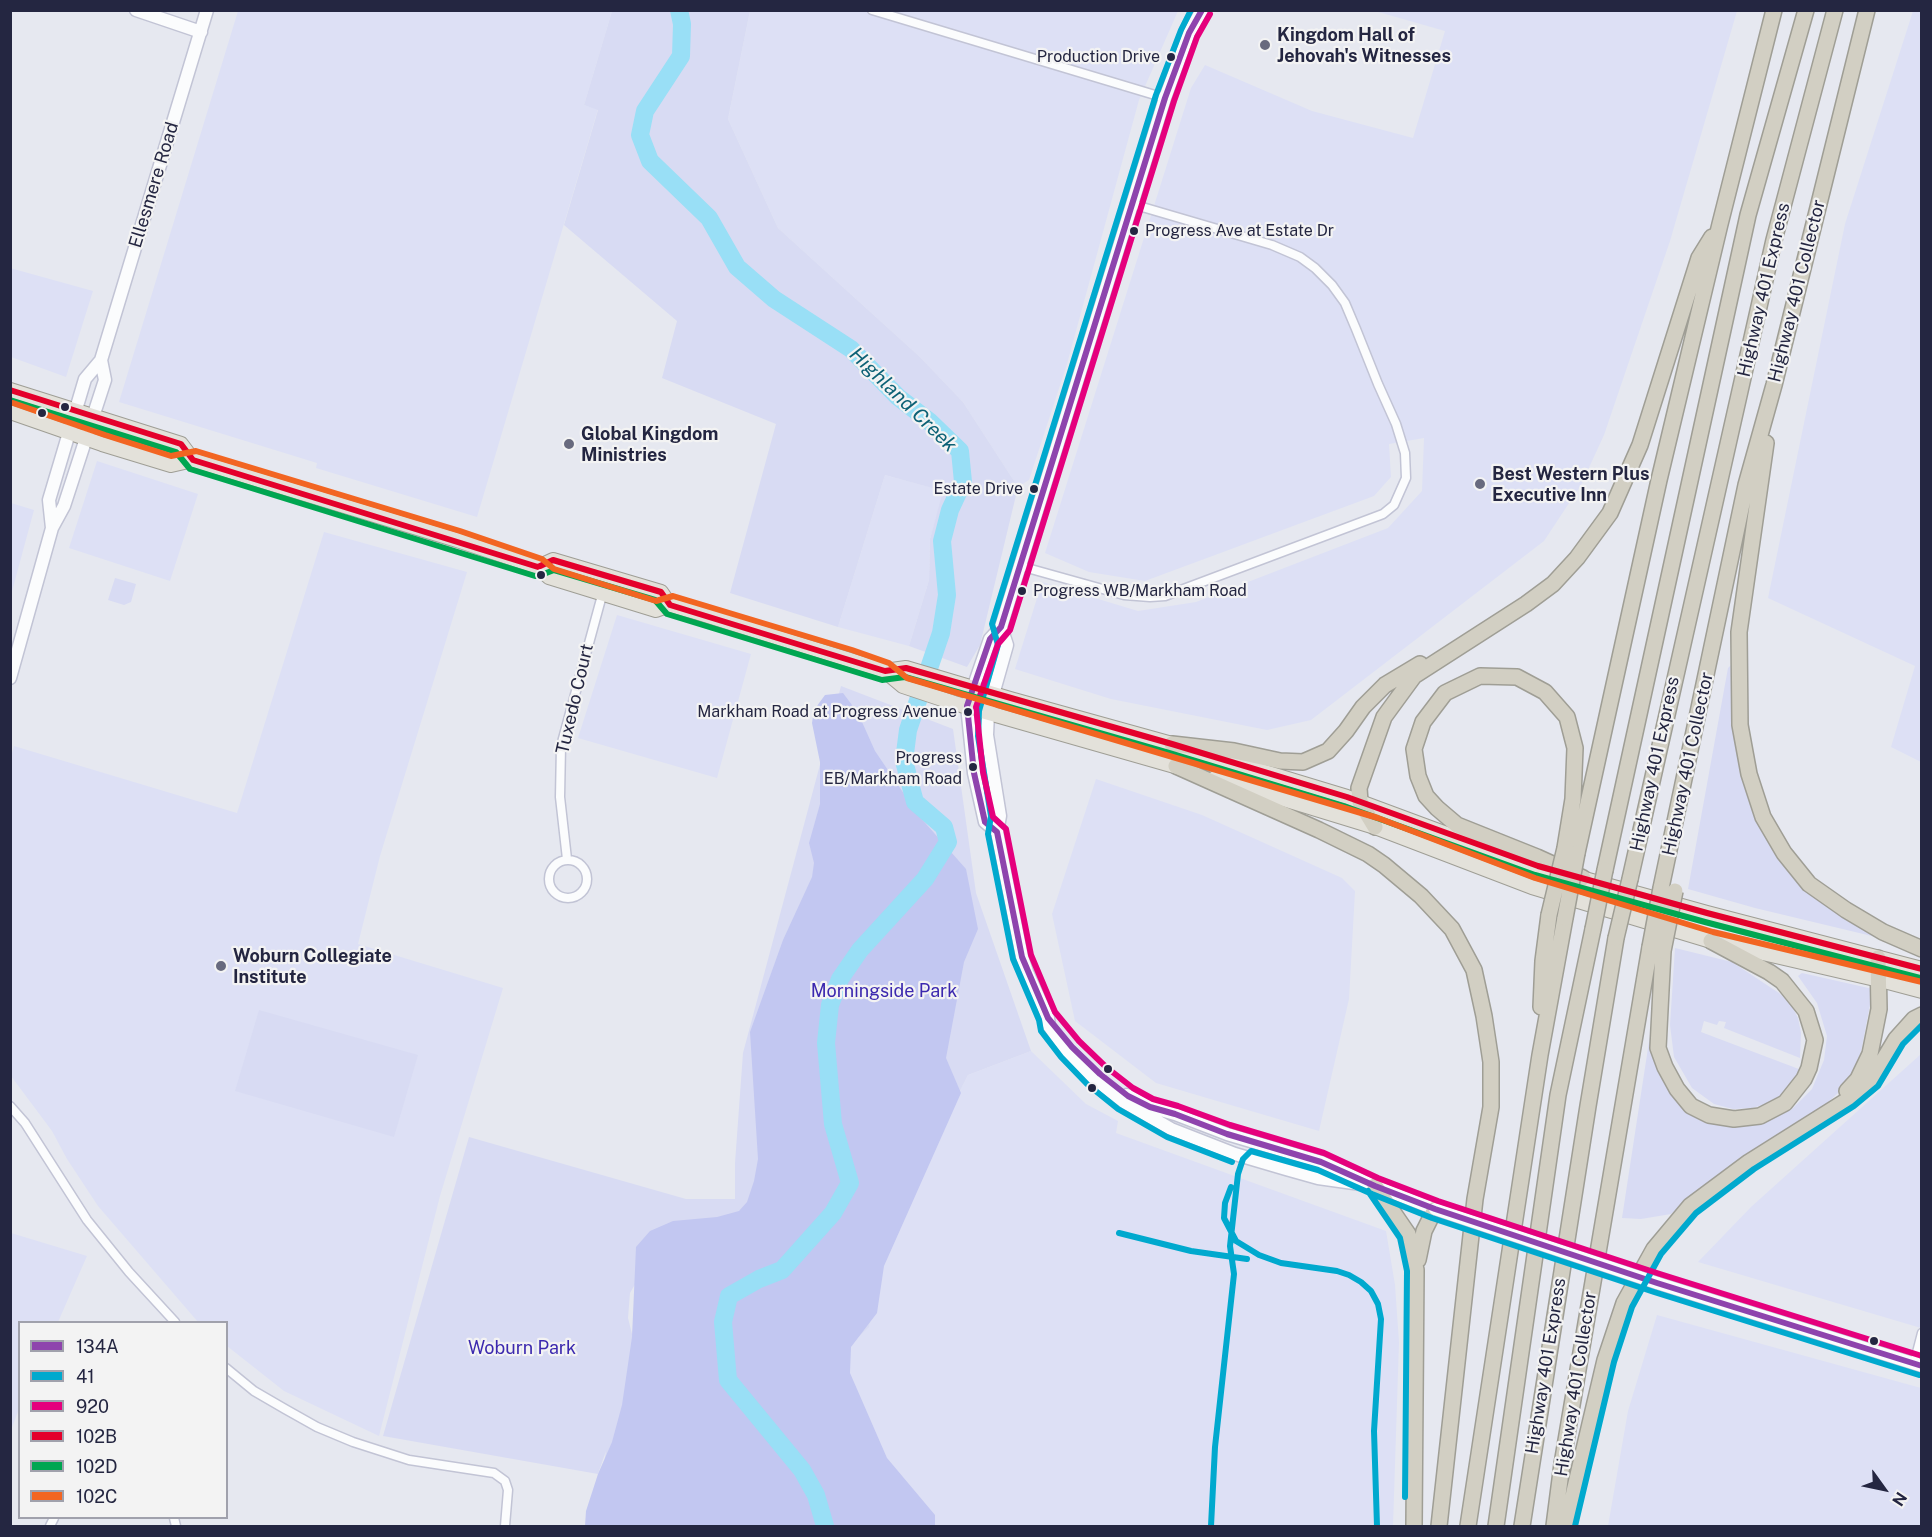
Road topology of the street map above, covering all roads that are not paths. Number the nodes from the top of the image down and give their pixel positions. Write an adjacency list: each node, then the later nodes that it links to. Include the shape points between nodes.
1 (136, 10): 9 (main road)
2 (207, 10): 9 (main road, Ellesmere Road)
3 (872, 10): 10 (street)
4 (1202, 10): 10 (main road)
5 (1774, 10): 12 (highway)
6 (1806, 10): 69 (highway, Highway 401 Express, bridge, via 1749,215 1558,1095)
7 (1835, 10): 70 (highway, Highway 401 Express, bridge, via 1774,240 1616,938)
8 (1867, 10): 14 (highway, Highway 401 Collector)
9 (201, 32): 13 (main road, Ellesmere Road)
10 (1165, 98): 11 (main road)
11 (1132, 204): 23 (main road); 23 (street, via 1272,245 1315,268 1345,303 1356,328 1396,424 1405,453 1406,478 1394,505 1383,514 1165,596 1124,595)
12 (1720, 224): 29 (highway, via 1699,258 1640,445 1610,513 1553,584); 41 (highway)
13 (100, 360): 17 (main road, Ellesmere Road, via 85,379); 18 (main road, Ellesmere Road, via 105,380)
14 (1774, 385): 45 (highway, Highway 401 Collector, bridge, via 1746,485 1673,835); 46 (highway, via 1739,632 1740,725 1749,774 1763,817 1784,853 1809,884 1874,927)
15 (10, 390): 17 (main road)
16 (10, 412): 19 (main road)
17 (75, 412): 18 (main road); 19 (main road, Ellesmere Road)
18 (94, 418): 20 (main road, Ellesmere Road); 21 (main road, via 181,444)
19 (69, 433): 20 (main road); 22 (main road, Ellesmere Road, via 49,500)
20 (87, 439): 21 (main road, via 171,465); 22 (main road, Ellesmere Road, via 64,506)
21 (193, 460): 24 (main road)
22 (52, 528): 31 (main road, Ellesmere Road)
23 (1020, 566): 28 (main road)
24 (538, 567): 25 (main road, via 553,560); 26 (main road, via 549,577)
25 (607, 577): 26 (street, Tuxedo Court); 27 (main road, via 661,592)
26 (602, 593): 27 (main road, via 656,610); 42 (street, Tuxedo Court, via 561,746 560,796)
27 (670, 605): 30 (main road)
28 (1001, 627): 32 (main road, via 990,639); 33 (main road, via 1007,645)
29 (1468, 640): 36 (highway, via 1385,685 1328,751 1303,762); 38 (highway, via 1414,676 1384,717 1359,788)
30 (885, 671): 32 (main road, via 906,668); 34 (main road, via 903,686)
31 (10, 678)
32 (974, 688): 33 (main road); 34 (main road)
33 (993, 694): 35 (main road); 36 (main road)
34 (967, 706): 35 (main road); 40 (main road, via 974,773 985,822)
35 (988, 712): 37 (main road); 40 (main road, via 987,735 1000,816)
36 (1172, 744): 38 (main road)
37 (1176, 766): 39 (main road); 67 (highway, via 1368,854 1421,896 1452,929 1474,970 1491,1062 1491,1107 1475,1199)
38 (1360, 802): 39 (highway); 43 (main road, via 1506,856)
39 (1375, 827): 44 (main road, via 1532,887)
40 (997, 832): 54 (main road, via 1022,957 1049,1026 1093,1078)
41 (1571, 850): 43 (highway, via 1575,748 1567,717 1545,692 1517,676 1480,676 1444,693 1423,722 1414,749 1426,796 1457,825); 52 (highway, bridge, via 1565,918); 52 (highway, bridge, via 1549,915 1543,961)
42 (567, 859): 42 (street, via 553,865 548,880 555,893 569,898 582,892 588,878 581,864)
43 (1583, 878): 47 (main road)
44 (1711, 941): 45 (highway, via 1782,981 1806,1011 1815,1040 1804,1079 1785,1104 1761,1116 1734,1119 1709,1115 1691,1106 1677,1089 1658,1048); 49 (main road)
45 (1657, 949): 71 (highway, Highway 401 Collector, via 1562,1464)
46 (1922, 949)
47 (1878, 958): 48 (main road); 49 (highway)
48 (1922, 969)
49 (1878, 979): 50 (main road); 55 (highway, via 1879,1009 1870,1054 1858,1079)
50 (1922, 991)
51 (1922, 1015): 55 (highway, via 1896,1039 1872,1079)
52 (1540, 1055): 68 (highway)
53 (10, 1106): 61 (street, via 87,1220)
54 (1148, 1113): 56 (main road, via 1175,1114); 57 (main road, via 1171,1129)
55 (1824, 1115): 72 (highway, via 1749,1162 1690,1206 1654,1249 1624,1303 1605,1360)
56 (1249, 1141): 57 (main road); 58 (main road, via 1321,1162)
57 (1235, 1154): 58 (main road, via 1318,1178)
58 (1375, 1186): 59 (main road); 60 (highway, via 1408,1234)
59 (1435, 1209): 60 (highway, via 1424,1231); 63 (main road, bridge)
60 (1416, 1270): 66 (highway)
61 (172, 1321)
62 (1922, 1333): 63 (street)
63 (1918, 1365)
64 (228, 1370): 65 (street, via 285,1409 353,1442 409,1460 494,1473 505,1481 508,1490)
65 (505, 1527)
66 (1414, 1527)
67 (1439, 1527)
68 (1468, 1527)
69 (1496, 1527)
70 (1522, 1527)
71 (1554, 1527)
72 (1566, 1527)

